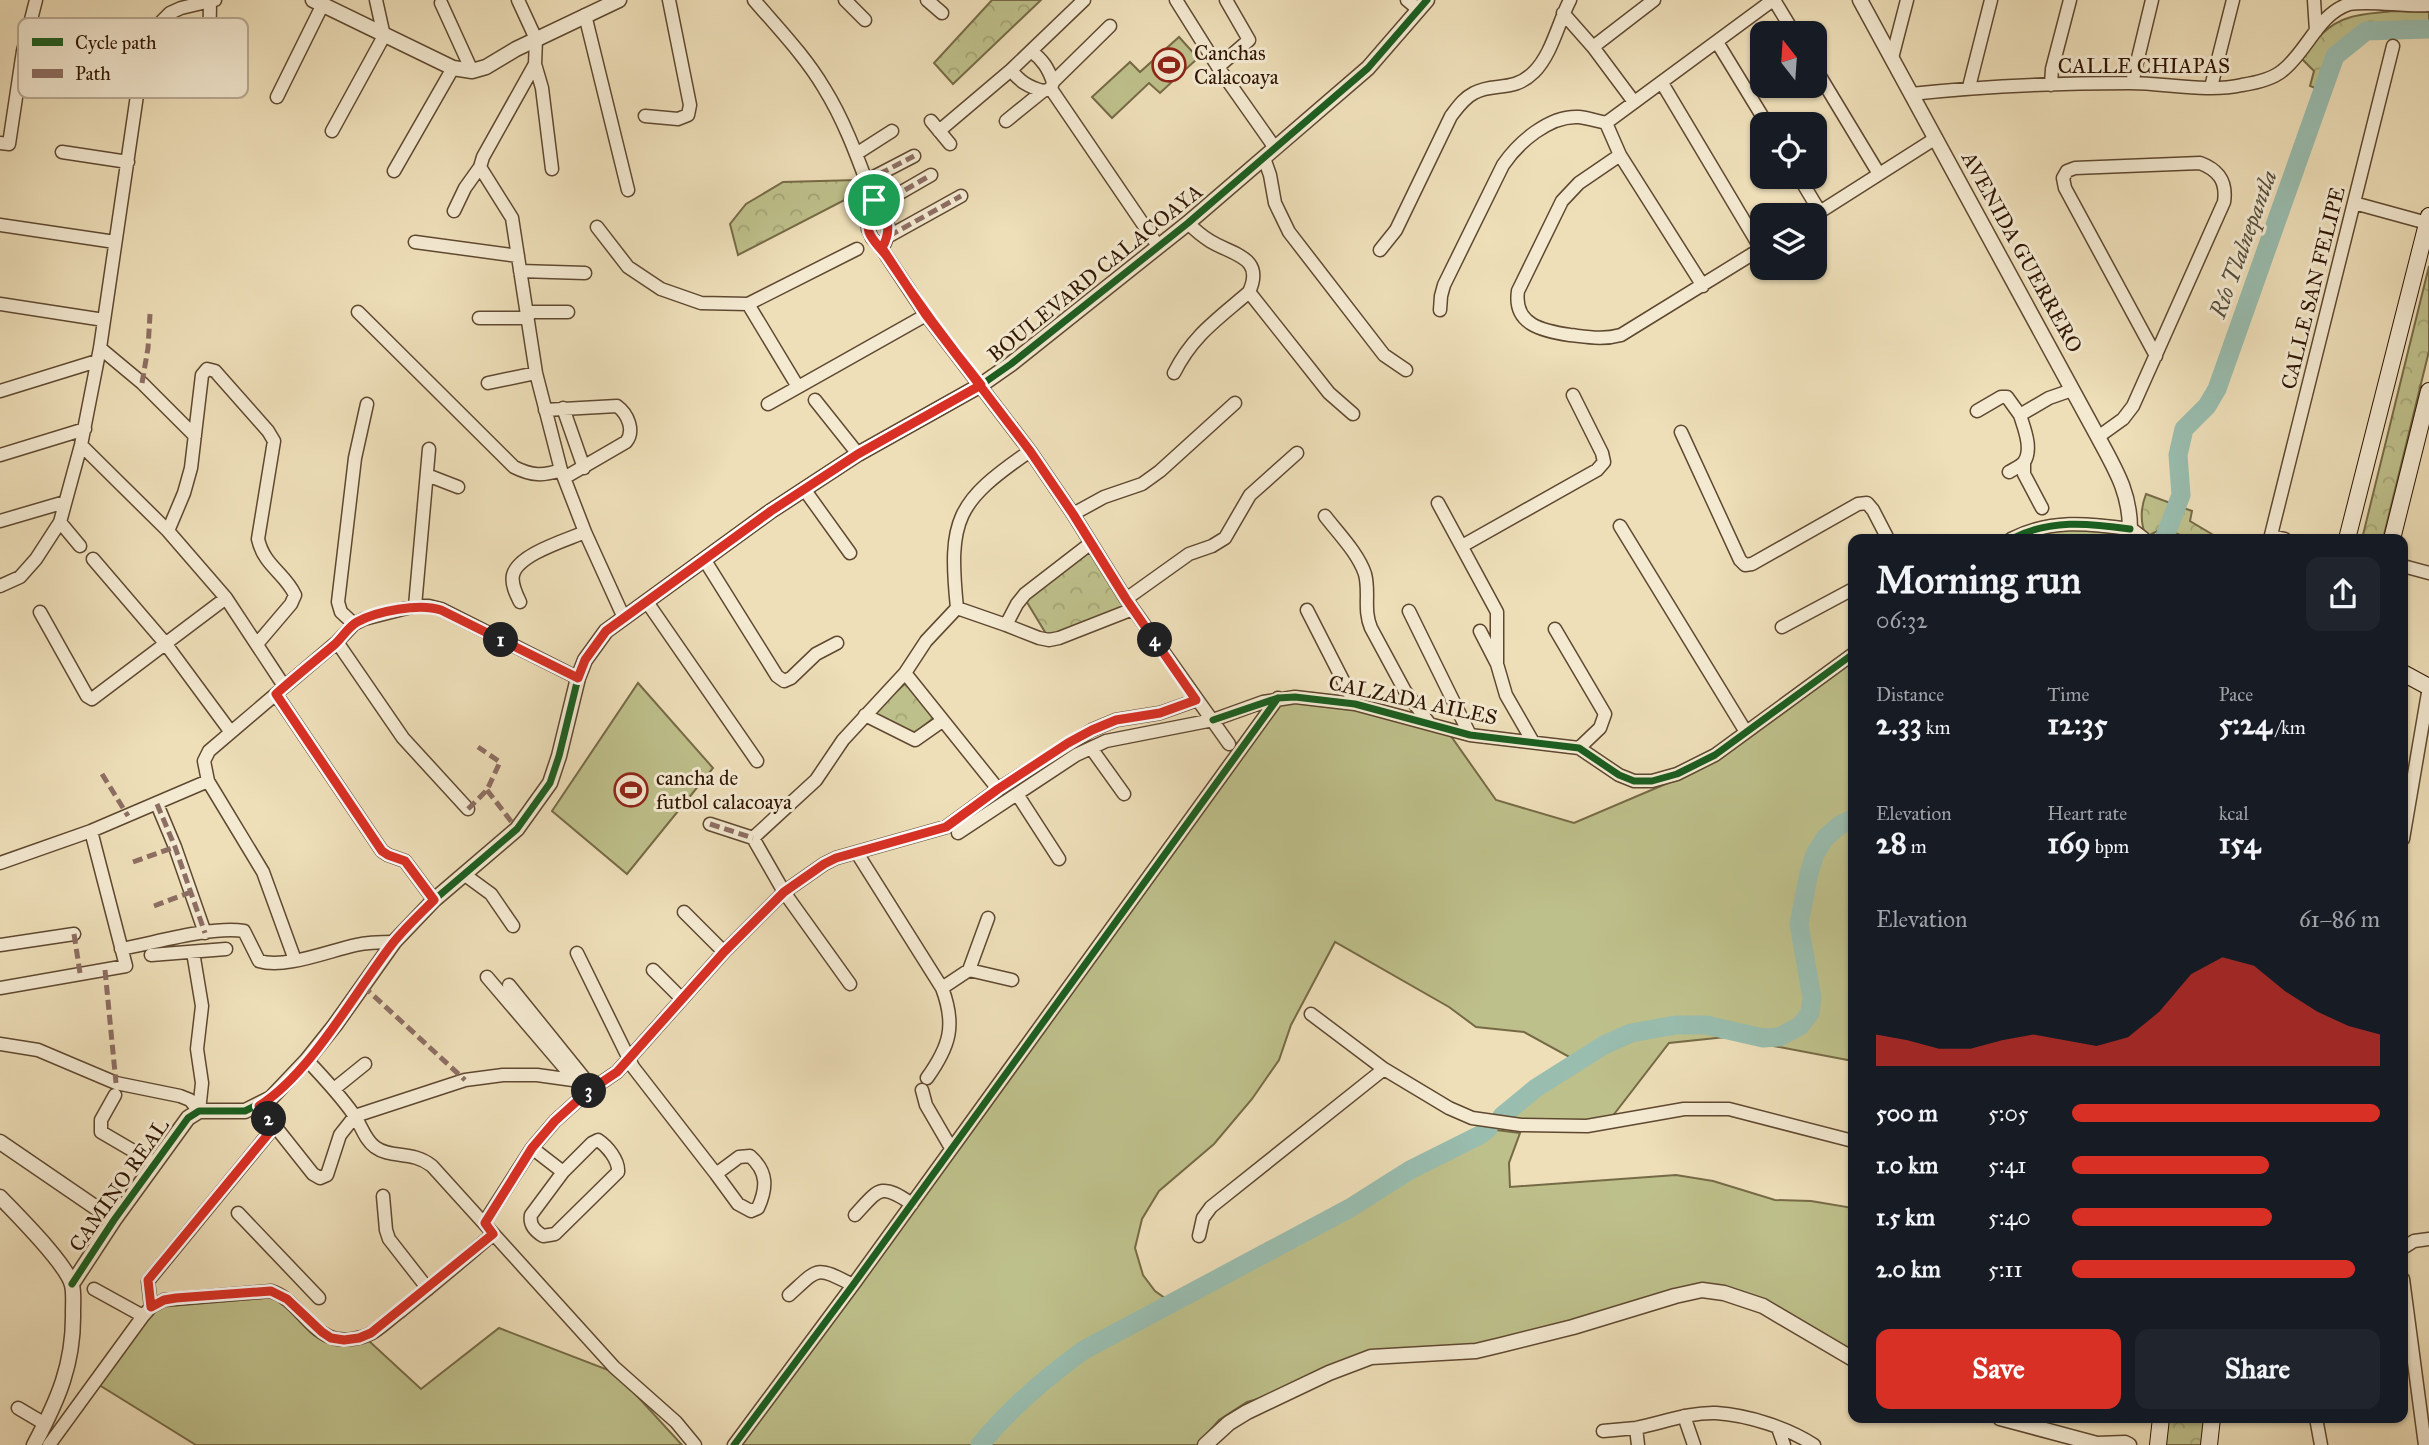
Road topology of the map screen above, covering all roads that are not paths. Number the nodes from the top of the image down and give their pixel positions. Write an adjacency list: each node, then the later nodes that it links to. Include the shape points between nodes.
1 (36, 0): 32 (street)
2 (376, 0): 38 (street)
3 (518, 0): 39 (street)
4 (619, 0): 31 (street)
5 (669, 0): 63 (street, via 690,105 688,115 678,119)
6 (754, 0): 73 (street, via 824,88)
7 (845, 0): 34 (street)
8 (927, 0): 29 (street)
9 (1084, 0): 43 (street)
10 (1226, 0): 46 (street, via 1250,40)
11 (1407, 0): 27 (street)
12 (1570, 0): 30 (street)
13 (1654, 0): 41 (street)
14 (1774, 0): 35 (street); 40 (street)
15 (1860, 0): 44 (street, AVENIDA GUERRERO)
16 (1907, 0): 44 (street)
17 (1991, 0): 55 (street)
18 (2070, 0): 53 (street)
19 (2152, 0): 52 (street)
20 (2233, 0): 56 (street)
21 (2314, 0): 37 (street)
22 (213, 1): 33 (street, via 181,8)
23 (318, 2): 38 (street); 59 (street)
24 (2392, 2): 28 (street, CALLE CHIAPAS); 37 (street, CALLE CHIAPAS, via 2348,5)
25 (440, 3): 49 (street)
26 (1183, 3): 46 (street)
27 (1423, 5): 71 (street, BOULEVARD CALACOAYA, via 1368,68)
28 (2429, 5)
29 (942, 13)
30 (1563, 13): 41 (street); 101 (street, via 1535,72 1508,87 1475,91 1462,101 1396,230)
31 (585, 15): 39 (street); 84 (street)
32 (31, 18)
33 (165, 18)
34 (865, 20)
35 (1787, 21)
36 (1111, 26): 54 (street)
37 (2316, 31): 56 (street, CALLE CHIAPAS, via 2280,73 2259,82)
38 (384, 36): 47 (street); 66 (street)
39 (536, 39): 45 (street); 49 (street)
40 (1717, 42): 51 (street); 62 (street)
41 (1592, 47): 61 (street)
42 (2393, 47): 87 (street, CALLE SAN FELIPE)
43 (1031, 51): 48 (street); 54 (street, via 1049,69)
44 (1892, 58): 58 (street, AVENIDA GUERRERO)
45 (535, 64): 78 (street); 79 (street)
46 (1217, 66): 71 (street)
47 (453, 68): 49 (street); 80 (street)
48 (1011, 70): 54 (street, via 1031,88); 70 (street, via 935,126)
49 (472, 71)
50 (18, 75): 69 (street)
51 (1662, 83): 61 (street); 94 (street)
52 (2132, 83): 53 (street, CALLE CHIAPAS); 56 (street, CALLE CHIAPAS)
53 (2051, 85): 55 (street, CALLE CHIAPAS)
54 (1049, 87): 64 (street); 98 (street)
55 (1969, 87): 58 (street, CALLE CHIAPAS)
56 (2211, 87)
57 (1827, 88): 81 (street)
58 (1911, 94): 68 (street, AVENIDA GUERRERO)
59 (277, 97)
60 (137, 98): 77 (street)
61 (1634, 103): 65 (street)
62 (1760, 112)
63 (645, 116)
64 (1006, 121)
65 (1606, 123): 74 (street); 110 (street, via 1577,117 1555,122 1513,150 1444,285)
66 (332, 131)
67 (892, 131): 73 (street)
68 (1936, 138): 81 (street); 126 (street, AVENIDA GUERRERO)
69 (4, 144)
70 (950, 144)
71 (1275, 148): 76 (street, BOULEVARD CALACOAYA)
72 (62, 152): 77 (street)
73 (856, 154): 83 (street)
74 (1620, 155): 106 (street); 106 (street, via 1579,183 1562,201 1518,291 1520,312 1539,329 1602,339 1621,335)
75 (914, 156): 83 (street)
76 (1264, 158): 91 (street, BOULEVARD CALACOAYA); 120 (street, via 1275,202 1289,232 1384,355)
77 (128, 162): 96 (street)
78 (480, 167): 89 (street); 102 (street, via 512,218)
79 (552, 169)
80 (394, 171)
81 (1879, 174): 88 (street)
82 (931, 175): 86 (street)
83 (866, 181): 86 (street)
84 (628, 190)
85 (961, 196): 95 (street)
86 (876, 202): 95 (street, via 890,227); 99 (street, via 868,229)
87 (2354, 204): 90 (street); 170 (street, CALLE SAN FELIPE)
88 (1827, 208)
89 (454, 211)
90 (2428, 220): 171 (main road)
91 (1188, 223): 98 (street, BOULEVARD CALACOAYA); 107 (street, via 1251,265)
92 (0, 225): 96 (street)
93 (597, 227): 109 (street, via 628,267 661,289 701,303)
94 (1750, 228)
95 (889, 236): 99 (street)
96 (115, 242): 116 (street)
97 (415, 242): 102 (street)
98 (1158, 246): 124 (street, BOULEVARD CALACOAYA)
99 (882, 248): 114 (street)
100 (857, 249): 109 (street)
101 (1380, 250)
102 (518, 256): 104 (street)
103 (1750, 256): 106 (street)
104 (520, 271): 105 (street); 113 (street)
105 (585, 273)
106 (1703, 286)
107 (1249, 292): 122 (street, via 1200,334); 137 (street, via 1329,393)
108 (0, 304): 116 (street)
109 (748, 304): 125 (street)
110 (1440, 310)
111 (358, 312): 152 (street, via 514,467 528,474)
112 (568, 312): 113 (street)
113 (527, 315): 115 (street); 121 (street)
114 (926, 315): 124 (street); 125 (street)
115 (479, 318)
116 (104, 320): 117 (street)
117 (100, 348): 119 (street); 141 (street)
118 (2156, 356): 118 (street, via 2224,202 2223,181 2200,163 2067,171 2065,188); 142 (street, via 2133,406)
119 (97, 361): 127 (street); 139 (street)
120 (1406, 370)
121 (536, 373): 123 (street); 135 (street)
122 (1174, 373)
123 (488, 383)
124 (981, 385): 145 (street); 147 (street, BOULEVARD CALACOAYA)
125 (798, 387): 133 (street)
126 (2071, 387): 138 (street); 142 (street, AVENIDA GUERRERO)
127 (0, 391)
128 (2429, 391): 172 (main road)
129 (1573, 395): 174 (street, via 1604,462)
130 (815, 400): 147 (street)
131 (1234, 403): 159 (street, via 1142,484)
132 (367, 404): 193 (street, via 355,457 338,601 341,612)
133 (768, 404)
134 (563, 408): 135 (street); 150 (street); 150 (street, via 617,406 630,428 626,442)
135 (545, 410): 152 (street)
136 (1977, 411): 138 (street, via 2007,397)
137 (1353, 414)
138 (2020, 415): 149 (street, via 2027,440)
139 (85, 429): 143 (street); 148 (street)
140 (1681, 432): 167 (street, via 1745,565 1858,504 1867,503)
141 (195, 436): 165 (street, via 184,493); 201 (street, via 202,375 207,369 215,371 274,441 258,539 268,563 295,595)
142 (2098, 437): 164 (street, AVENIDA GUERRERO, via 2126,493)
143 (81, 445): 156 (street); 165 (street)
144 (429, 449): 153 (street)
145 (1030, 451): 159 (street); 188 (street, via 976,492 962,515 953,545)
146 (1297, 453): 186 (street, via 1250,495 1226,538 1189,554)
147 (858, 454): 155 (street, BOULEVARD CALACOAYA)
148 (0, 455)
149 (2024, 463): 151 (street); 158 (street, via 2024,474)
150 (584, 468): 152 (street)
151 (2010, 472)
152 (563, 474): 166 (street)
153 (427, 475): 154 (street); 187 (street)
154 (458, 487)
155 (804, 489): 176 (street); 178 (street, BOULEVARD CALACOAYA)
156 (65, 502): 161 (street); 162 (street)
157 (1438, 503): 174 (street)
158 (2042, 508)
159 (1073, 514): 173 (street)
160 (1325, 516): 215 (street, via 1361,566 1371,628 1405,691)
161 (0, 521)
162 (60, 522): 175 (street); 181 (street, via 36,559 19,577)
163 (1620, 526): 217 (street)
164 (2130, 530): 168 (street, via 2076,523); 169 (street)
165 (168, 531): 183 (street)
166 (585, 532): 184 (street, via 520,562 513,574); 192 (street)
167 (1885, 534)
168 (2022, 534)
169 (2136, 534)
170 (2271, 534)
171 (2348, 534)
172 (2393, 534)
173 (1091, 543): 186 (street); 194 (street, via 1025,594)
174 (1462, 546): 203 (street, via 1497,612)
175 (80, 547)
176 (849, 553)
177 (93, 559): 199 (street)
178 (704, 559): 185 (street, BOULEVARD CALACOAYA); 200 (street, via 784,681)
179 (2408, 567): 180 (street)
180 (2429, 573)
181 (0, 586)
182 (1848, 592): 195 (street)
183 (226, 597): 199 (street); 201 (street)
184 (520, 602)
185 (647, 602): 192 (street, BOULEVARD CALACOAYA); 223 (street)
186 (1130, 604): 194 (street, via 1049,640); 210 (street)
187 (415, 606): 193 (street); 206 (street, via 441,610)
188 (957, 608): 194 (street); 204 (street, via 926,641)
189 (1307, 610): 211 (street)
190 (1409, 611): 218 (street)
191 (40, 612): 199 (street, via 92,699)
192 (624, 618): 206 (street, BOULEVARD CALACOAYA, via 595,644)
193 (354, 624): 198 (street)
194 (1006, 625)
195 (1782, 627)
196 (1555, 629): 221 (street, via 1605,714 1600,728)
197 (1480, 631): 203 (street)
198 (337, 642): 208 (street); 229 (street, via 404,738)
199 (165, 643): 216 (street)
200 (837, 643)
201 (257, 644): 208 (street)
202 (1848, 658): 217 (street, CALZADA AILES)
203 (1497, 664): 219 (street, via 1506,695)
204 (905, 673): 212 (street); 213 (street)
205 (2408, 676): 207 (main road)
206 (578, 678): 238 (street, BOULEVARD CALACOAYA, via 550,783 517,830)
207 (2429, 687): 230 (street)
208 (280, 690): 216 (street); 240 (street, via 382,851 405,861)
209 (1278, 698): 211 (street, CALZADA AILES); 214 (street, CALZADA AILES); 283 (street)
210 (1196, 700): 214 (street); 225 (street, via 1092,730)
211 (1355, 704): 215 (street, CALZADA AILES)
212 (864, 715): 213 (street, via 915,740); 234 (street, via 808,788)
213 (942, 720): 225 (street)
214 (1213, 720): 220 (street); 222 (street, CALZADA AILES)
215 (1429, 723): 218 (street, CALZADA AILES)
216 (230, 732): 224 (street, via 204,761)
217 (1746, 732): 221 (street, CALZADA AILES, via 1696,765 1653,780 1634,781 1619,775)
218 (1470, 735): 219 (street, CALZADA AILES)
219 (1533, 742): 221 (street, CALZADA AILES)
220 (1229, 744)
221 (1579, 747)
222 (1091, 748): 226 (street, CALZADA AILES); 227 (street)
223 (757, 761)
224 (208, 781): 228 (street); 254 (street, via 263,872)
225 (998, 789): 235 (street, via 946,827)
226 (1017, 794): 233 (street, CALZADA AILES); 236 (street)
227 (1124, 794)
228 (157, 804): 232 (street); 244 (street)
229 (468, 809)
230 (2408, 810)
231 (710, 824): 234 (street)
232 (91, 831): 237 (street); 249 (street)
233 (958, 833)
234 (753, 838): 239 (street)
235 (857, 853): 239 (street, via 824,864); 262 (street)
236 (1059, 859)
237 (0, 863)
238 (465, 875): 240 (street, BOULEVARD CALACOAYA); 243 (street, via 491,894)
239 (784, 892): 251 (street); 259 (street)
240 (434, 900): 246 (street, BOULEVARD CALACOAYA)
241 (684, 912): 251 (street)
242 (988, 918): 256 (street)
243 (513, 926)
244 (205, 933): 249 (street); 254 (street, via 244,931 258,961)
245 (74, 934): 247 (street)
246 (394, 942): 254 (street, via 357,944); 267 (street, BOULEVARD CALACOAYA)
247 (0, 945)
248 (226, 948): 250 (street)
249 (121, 949): 261 (street, via 125,966)
250 (193, 951): 253 (street); 277 (street, via 202,1006 197,1049 202,1083)
251 (724, 952): 263 (street)
252 (577, 953): 266 (street)
253 (151, 955)
254 (295, 960)
255 (653, 970): 263 (street)
256 (969, 970): 258 (street); 262 (street)
257 (487, 977): 271 (street)
258 (1012, 980)
259 (850, 984)
260 (509, 985): 274 (street)
261 (0, 988)
262 (942, 988): 270 (street, via 951,1021 948,1041)
263 (682, 999): 266 (street)
264 (1311, 1014): 269 (street)
265 (0, 1044): 277 (street, via 38,1050 117,1083 180,1096)
266 (630, 1058): 274 (street); 286 (street, via 633,1068)
267 (307, 1060): 272 (street); 276 (street, BOULEVARD CALACOAYA)
268 (365, 1065): 272 (street)
269 (1384, 1069): 280 (street, via 1472,1118 1521,1125 1587,1126 1672,1111 1729,1109); 295 (street, via 1210,1207)
270 (927, 1078)
271 (573, 1080): 274 (street); 278 (street, via 514,1075 465,1080)
272 (334, 1088): 278 (street)
273 (922, 1090): 283 (street)
274 (590, 1091): 282 (street)
275 (115, 1095): 284 (street, via 101,1120 101,1132)
276 (259, 1106): 277 (street, via 245,1111); 279 (street)
277 (199, 1111): 284 (street, CAMINO REAL, via 178,1128)
278 (355, 1116): 279 (street, via 340,1135 327,1175 320,1178); 293 (street, via 377,1149 424,1160)
279 (274, 1127): 306 (street, via 148,1280)
280 (1848, 1140)
281 (0, 1142): 292 (street)
282 (532, 1148): 285 (street); 293 (street)
283 (951, 1148): 289 (street)
284 (154, 1163): 292 (street, CAMINO REAL)
285 (563, 1172): 285 (street, via 531,1215 532,1226 543,1237 555,1234 615,1176 619,1166 598,1140)
286 (716, 1174): 286 (street, via 739,1157 750,1156 766,1181 758,1208 744,1209)
287 (383, 1196): 302 (street, via 389,1239)
288 (0, 1197): 298 (street, via 50,1251)
289 (912, 1204): 291 (street, via 882,1190); 300 (street)
290 (238, 1213): 299 (street)
291 (855, 1214)
292 (114, 1220): 298 (street, CAMINO REAL)
293 (485, 1223): 294 (street)
294 (493, 1234): 302 (street); 319 (street, via 614,1367)
295 (1199, 1236)
296 (2429, 1239): 297 (street)
297 (2408, 1245)
298 (72, 1284): 313 (street, via 74,1332 69,1365)
299 (306, 1285): 304 (street); 305 (street)
300 (853, 1285): 303 (street, via 821,1271); 320 (street)
301 (94, 1289): 306 (street)
302 (428, 1289): 305 (street, via 371,1333 344,1340 322,1332)
303 (789, 1295)
304 (319, 1298)
305 (287, 1299): 306 (street, via 259,1290 164,1300)
306 (147, 1311): 318 (street)
307 (2408, 1317): 330 (street)
308 (1848, 1356): 321 (street, via 1763,1306 1702,1290 1501,1346 1371,1357 1247,1412)
309 (18, 1408): 313 (street)
310 (1684, 1416): 314 (street); 315 (street, via 1715,1413); 323 (street)
311 (2018, 1423): 326 (street)
312 (2317, 1423): 329 (street)
313 (45, 1424): 317 (street)
314 (1636, 1428): 316 (street); 322 (street)
315 (1779, 1428): 324 (street); 325 (street)
316 (1603, 1430)
317 (34, 1445)
318 (49, 1445)
319 (695, 1445)
320 (734, 1445)
321 (1205, 1445)
322 (1638, 1445)
323 (1694, 1445)
324 (1784, 1445)
325 (1814, 1445)
326 (2098, 1445): 327 (street); 328 (street, via 2127,1439)
327 (2129, 1445)
328 (2136, 1445)
329 (2321, 1445)
330 (2425, 1445)

